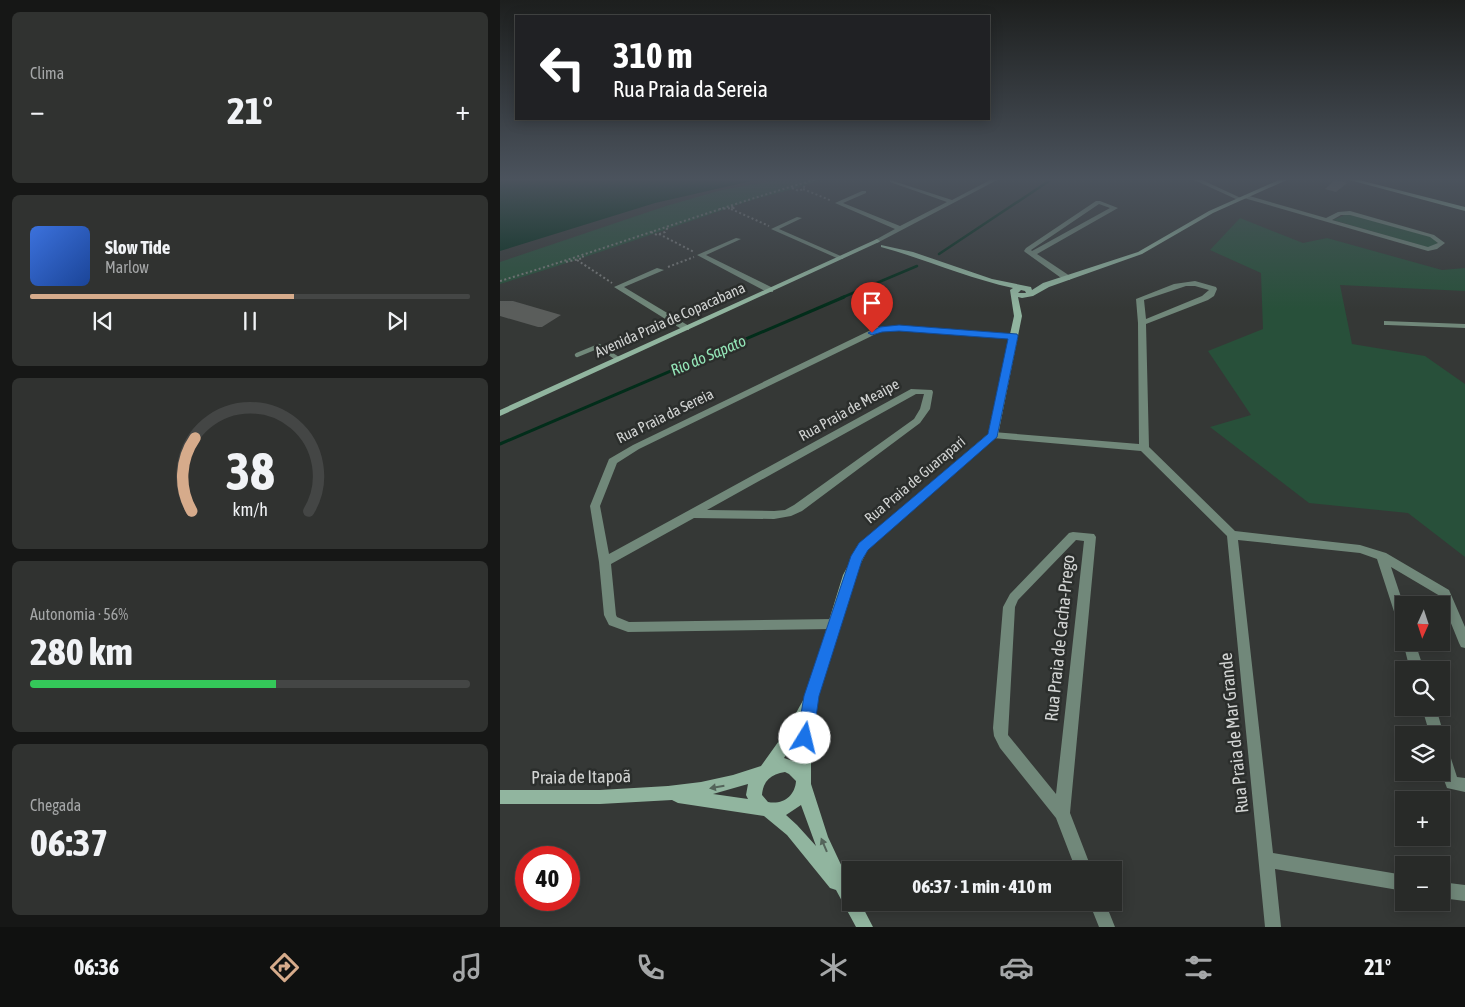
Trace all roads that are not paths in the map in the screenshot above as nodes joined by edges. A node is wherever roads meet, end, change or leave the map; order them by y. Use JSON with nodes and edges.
{"nodes":[{"id":1,"x":789,"y":222,"type":"edge"},
{"id":2,"x":884,"y":222,"type":"edge"},
{"id":3,"x":913,"y":222,"type":"edge"},
{"id":4,"x":1068,"y":222,"type":"edge"},
{"id":5,"x":1089,"y":222,"type":"edge"},
{"id":6,"x":1193,"y":222,"type":"edge"},
{"id":7,"x":1335,"y":222,"type":"edge"},
{"id":8,"x":1383,"y":222,"type":"edge"},
{"id":9,"x":900,"y":229,"type":"junction"},
{"id":10,"x":738,"y":239,"type":"dead end"},
{"id":11,"x":890,"y":242,"type":"junction"},
{"id":12,"x":880,"y":244,"type":"junction"},
{"id":13,"x":910,"y":253,"type":"junction"},
{"id":14,"x":1032,"y":254,"type":"junction"},
{"id":15,"x":841,"y":258,"type":"junction"},
{"id":16,"x":660,"y":270,"type":"road end"},
{"id":17,"x":1067,"y":278,"type":"junction"},
{"id":18,"x":1046,"y":285,"type":"junction"},
{"id":19,"x":770,"y":290,"type":"junction"},
{"id":20,"x":1017,"y":291,"type":"junction"},
{"id":21,"x":1030,"y":294,"type":"junction"},
{"id":22,"x":1018,"y":316,"type":"junction"},
{"id":23,"x":1387,"y":323,"type":"dead end"},
{"id":24,"x":1142,"y":324,"type":"junction"},
{"id":25,"x":1465,"y":326,"type":"edge"},
{"id":26,"x":686,"y":328,"type":"junction"},
{"id":27,"x":1013,"y":336,"type":"junction"},
{"id":28,"x":577,"y":355,"type":"dead end"},
{"id":29,"x":618,"y":359,"type":"junction"},
{"id":30,"x":500,"y":412,"type":"edge"},
{"id":31,"x":993,"y":435,"type":"junction"},
{"id":32,"x":1144,"y":448,"type":"junction"},
{"id":33,"x":692,"y":514,"type":"junction"},
{"id":34,"x":1232,"y":535,"type":"junction"},
{"id":35,"x":1382,"y":556,"type":"junction"},
{"id":36,"x":605,"y":562,"type":"junction"},
{"id":37,"x":1395,"y":597,"type":"edge"},
{"id":38,"x":834,"y":624,"type":"junction"},
{"id":39,"x":1465,"y":643,"type":"edge"},
{"id":40,"x":812,"y":696,"type":"junction"},
{"id":41,"x":765,"y":772,"type":"junction"},
{"id":42,"x":1450,"y":777,"type":"edge"},
{"id":43,"x":802,"y":780,"type":"junction"},
{"id":44,"x":1465,"y":785,"type":"edge"},
{"id":45,"x":662,"y":794,"type":"junction"},
{"id":46,"x":500,"y":797,"type":"edge"},
{"id":47,"x":767,"y":810,"type":"junction"},
{"id":48,"x":1062,"y":813,"type":"junction"},
{"id":49,"x":1267,"y":860,"type":"junction"},
{"id":50,"x":1081,"y":861,"type":"edge"},
{"id":51,"x":1395,"y":881,"type":"edge"},
{"id":52,"x":842,"y":888,"type":"edge"},
{"id":53,"x":842,"y":889,"type":"edge"},
{"id":54,"x":1450,"y":892,"type":"edge"},
{"id":55,"x":1465,"y":894,"type":"edge"},
{"id":56,"x":855,"y":911,"type":"edge"},
{"id":57,"x":1101,"y":911,"type":"edge"},
{"id":58,"x":865,"y":927,"type":"edge"},
{"id":59,"x":1107,"y":927,"type":"edge"},
{"id":60,"x":1273,"y":927,"type":"edge"}],
"edges":[{"from":1,"to":15,"type":"street"},
{"from":2,"to":9,"type":"street"},
{"from":3,"to":9,"type":"street","name":"Avenida Praia de Copacabana"},
{"from":4,"to":14,"type":"street"},
{"from":5,"to":14,"type":"street"},
{"from":6,"to":17,"type":"street"},
{"from":7,"to":8,"type":"street"},
{"from":9,"to":11,"type":"street","name":"Avenida Praia de Copacabana"},
{"from":9,"to":12,"type":"street","name":"Avenida Praia de Copacabana"},
{"from":10,"to":19,"type":"street"},
{"from":11,"to":12,"type":"street"},
{"from":11,"to":13,"type":"street"},
{"from":12,"to":13,"type":"street"},
{"from":12,"to":15,"type":"street","name":"Avenida Praia de Copacabana"},
{"from":13,"to":20,"type":"street"},
{"from":14,"to":17,"type":"street"},
{"from":15,"to":19,"type":"street","name":"Avenida Praia de Copacabana"},
{"from":16,"to":26,"type":"street"},
{"from":17,"to":18,"type":"street"},
{"from":18,"to":20,"type":"street"},
{"from":18,"to":21,"type":"street"},
{"from":19,"to":26,"type":"street","name":"Avenida Praia de Copacabana"},
{"from":20,"to":21,"type":"street"},
{"from":20,"to":22,"type":"street"},
{"from":21,"to":22,"type":"street"},
{"from":22,"to":27,"type":"street"},
{"from":23,"to":25,"type":"street"},
{"from":24,"to":24,"type":"street"},
{"from":24,"to":32,"type":"street"},
{"from":26,"to":29,"type":"street","name":"Avenida Praia de Copacabana"},
{"from":27,"to":31,"type":"street"},
{"from":27,"to":36,"type":"street","name":"Rua Praia da Sereia"},
{"from":28,"to":29,"type":"lane"},
{"from":29,"to":30,"type":"street","name":"Avenida Praia de Copacabana"},
{"from":31,"to":32,"type":"street"},
{"from":31,"to":38,"type":"street","name":"Rua Praia de Guarapari"},
{"from":32,"to":34,"type":"street"},
{"from":33,"to":33,"type":"street","name":"Rua Praia de Meaipe"},
{"from":33,"to":36,"type":"street","name":"Rua Praia de Meaipe"},
{"from":34,"to":35,"type":"street"},
{"from":34,"to":49,"type":"street","name":"Rua Praia de Mar Grande"},
{"from":35,"to":37,"type":"street"},
{"from":35,"to":39,"type":"street"},
{"from":36,"to":38,"type":"street","name":"Rua Praia da Sereia"},
{"from":38,"to":40,"type":"street","name":"Rua Praia de Guarapari"},
{"from":40,"to":41,"type":"street","name":"Rua Praia de Guarapari"},
{"from":40,"to":43,"type":"street","name":"Rua Praia de Guarapari"},
{"from":41,"to":43,"type":"street"},
{"from":41,"to":45,"type":"street","name":"Praia de Itapoã","one_way":true},
{"from":41,"to":47,"type":"street"},
{"from":42,"to":44,"type":"street"},
{"from":43,"to":47,"type":"street"},
{"from":52,"to":43,"type":"street","one_way":true},
{"from":45,"to":46,"type":"street","name":"Praia de Itapoã"},
{"from":45,"to":47,"type":"street","name":"Praia de Itapoã"},
{"from":47,"to":53,"type":"street"},
{"from":48,"to":48,"type":"street","name":"Rua Praia de Cacha-Prego"},
{"from":48,"to":50,"type":"street","name":"Rua Praia de Cacha-Prego"},
{"from":49,"to":51,"type":"street"},
{"from":49,"to":60,"type":"street","name":"Rua Praia de Mar Grande"},
{"from":54,"to":55,"type":"street"},
{"from":56,"to":58,"type":"street"},
{"from":57,"to":59,"type":"street"}]}
